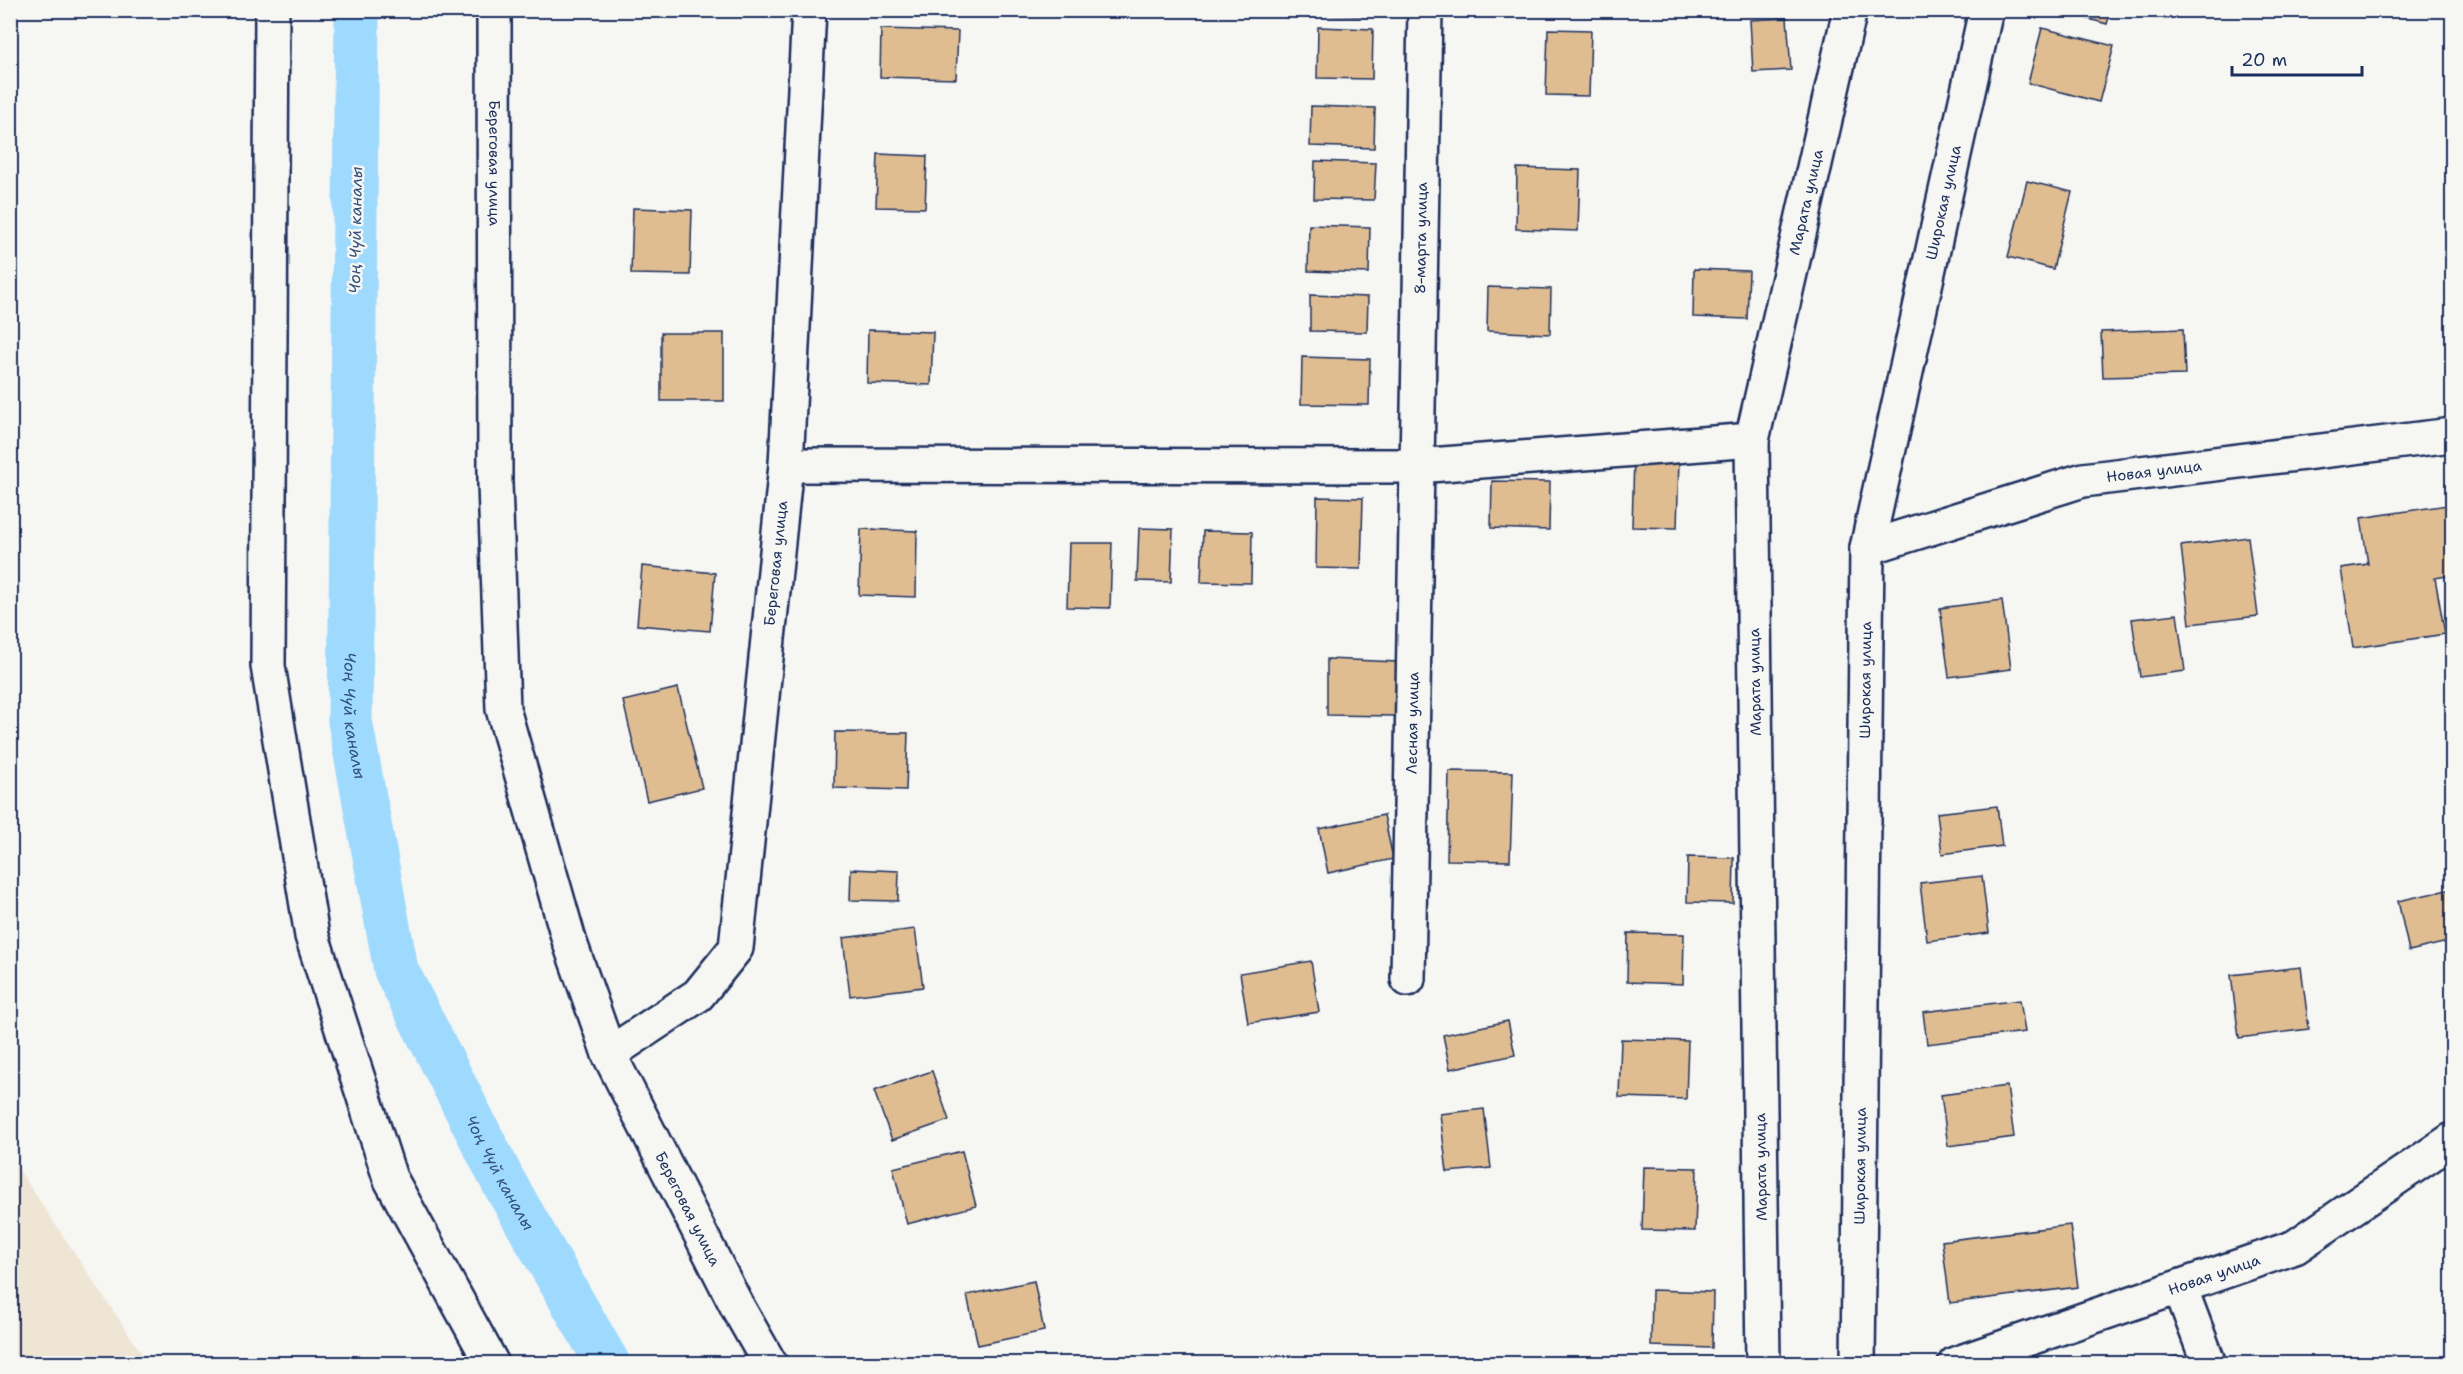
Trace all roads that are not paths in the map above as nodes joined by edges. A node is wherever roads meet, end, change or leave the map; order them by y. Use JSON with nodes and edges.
{"nodes":[{"id":1,"x":272,"y":10,"type":"edge"},
{"id":2,"x":494,"y":10,"type":"edge"},
{"id":3,"x":808,"y":10,"type":"edge"},
{"id":4,"x":1425,"y":10,"type":"edge"},
{"id":5,"x":1850,"y":10,"type":"edge"},
{"id":6,"x":1986,"y":10,"type":"edge"},
{"id":7,"x":2452,"y":435,"type":"edge"},
{"id":8,"x":1752,"y":440,"type":"junction"},
{"id":9,"x":786,"y":465,"type":"junction"},
{"id":10,"x":1417,"y":466,"type":"junction"},
{"id":11,"x":1867,"y":548,"type":"junction"},
{"id":12,"x":1408,"y":979,"type":"dead end"},
{"id":13,"x":609,"y":1054,"type":"junction"},
{"id":14,"x":2452,"y":1140,"type":"edge"},
{"id":15,"x":2180,"y":1287,"type":"junction"},
{"id":16,"x":492,"y":1364,"type":"edge"},
{"id":17,"x":770,"y":1364,"type":"edge"},
{"id":18,"x":1763,"y":1364,"type":"edge"},
{"id":19,"x":1858,"y":1364,"type":"edge"},
{"id":20,"x":1955,"y":1364,"type":"edge"},
{"id":21,"x":2209,"y":1364,"type":"edge"}],
"edges":[{"from":1,"to":16,"type":"street"},
{"from":2,"to":13,"type":"street","name":"Береговая улица"},
{"from":3,"to":9,"type":"street","name":"Береговая улица"},
{"from":4,"to":10,"type":"street","name":"8-марта улица"},
{"from":5,"to":8,"type":"street","name":"Марата улица"},
{"from":6,"to":11,"type":"street","name":"Широкая улица"},
{"from":7,"to":11,"type":"street","name":"Новая улица"},
{"from":8,"to":10,"type":"street"},
{"from":8,"to":18,"type":"street","name":"Марата улица"},
{"from":9,"to":10,"type":"street"},
{"from":9,"to":13,"type":"street","name":"Береговая улица"},
{"from":10,"to":12,"type":"street","name":"Лесная улица"},
{"from":11,"to":19,"type":"street","name":"Широкая улица"},
{"from":13,"to":17,"type":"street","name":"Береговая улица"},
{"from":14,"to":15,"type":"street","name":"Новая улица"},
{"from":15,"to":20,"type":"street","name":"Новая улица"},
{"from":15,"to":21,"type":"street"}]}
